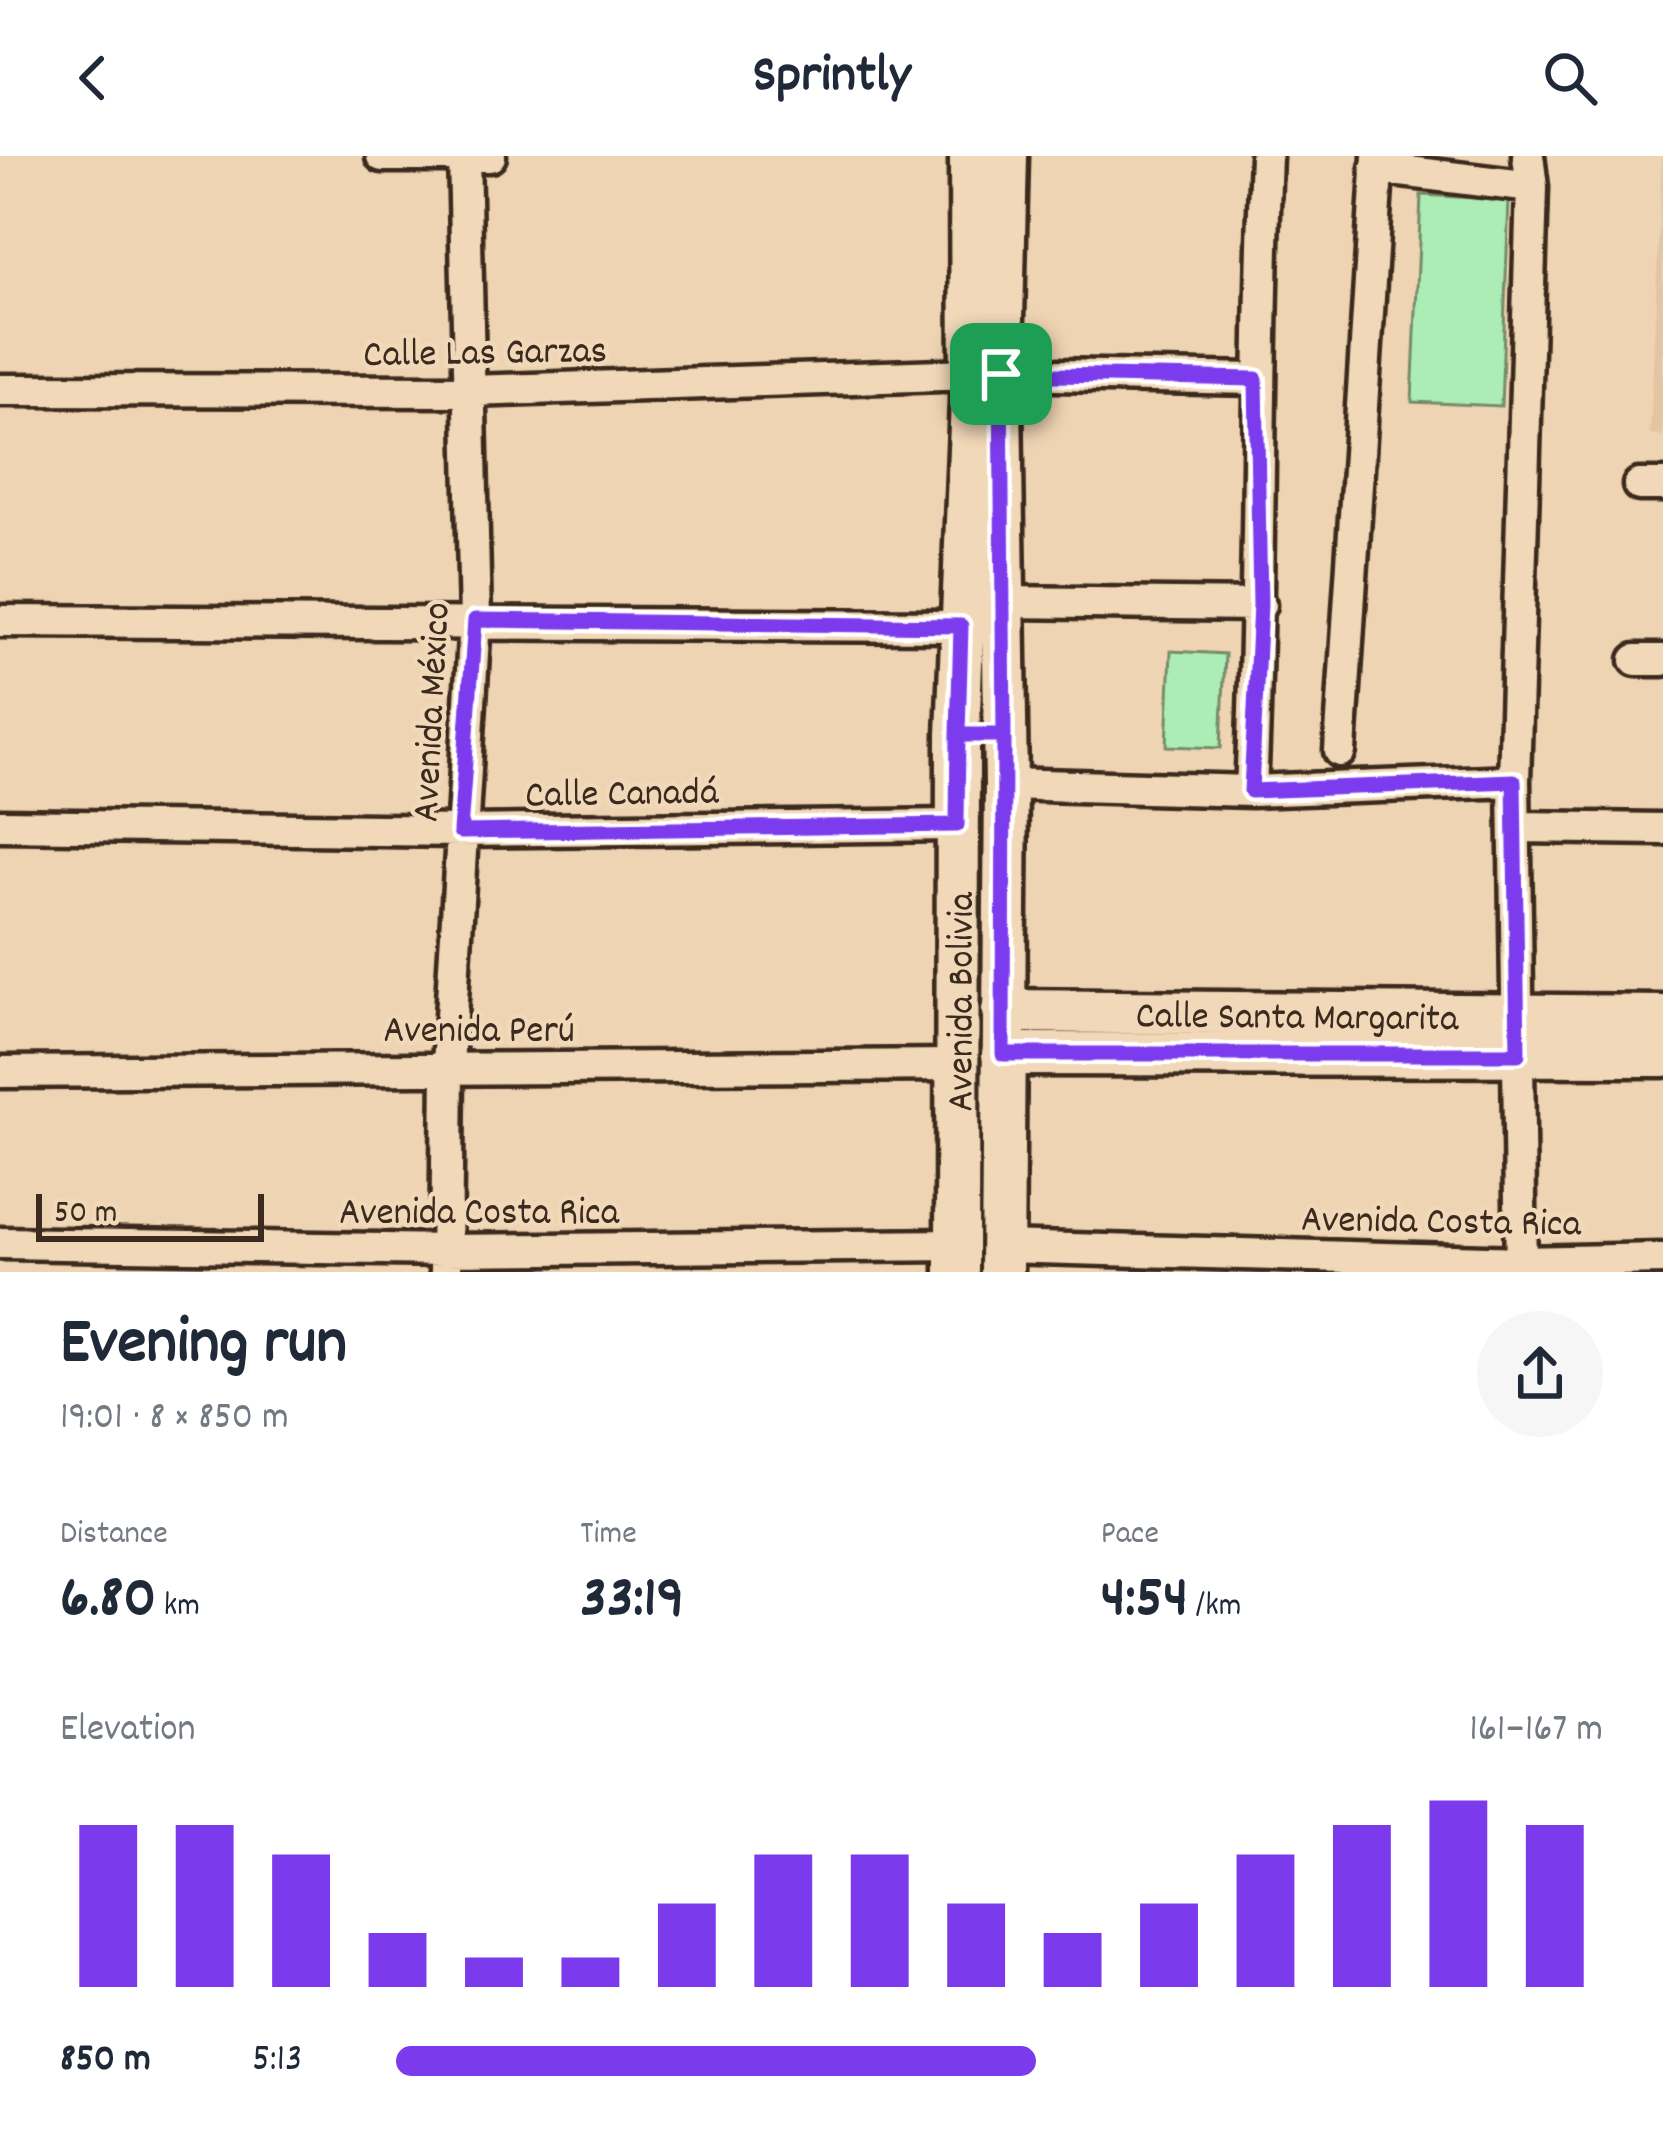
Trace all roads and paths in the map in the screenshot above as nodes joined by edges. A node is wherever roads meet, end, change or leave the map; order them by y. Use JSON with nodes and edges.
{"nodes":[{"id":1,"x":382,"y":156,"type":"edge"},
{"id":2,"x":464,"y":156,"type":"edge"},
{"id":3,"x":490,"y":156,"type":"edge"},
{"id":4,"x":971,"y":156,"type":"edge"},
{"id":5,"x":1006,"y":156,"type":"edge"},
{"id":6,"x":1266,"y":156,"type":"edge"},
{"id":7,"x":1377,"y":162,"type":"edge"},
{"id":8,"x":1530,"y":171,"type":"edge"},
{"id":9,"x":987,"y":374,"type":"junction"},
{"id":10,"x":1256,"y":379,"type":"junction"},
{"id":11,"x":0,"y":390,"type":"edge"},
{"id":12,"x":470,"y":391,"type":"junction"},
{"id":13,"x":1001,"y":602,"type":"junction"},
{"id":14,"x":1260,"y":605,"type":"junction"},
{"id":15,"x":475,"y":620,"type":"junction"},
{"id":16,"x":0,"y":621,"type":"edge"},
{"id":17,"x":961,"y":626,"type":"junction"},
{"id":18,"x":958,"y":735,"type":"junction"},
{"id":19,"x":1004,"y":735,"type":"junction"},
{"id":20,"x":1340,"y":751,"type":"dead end"},
{"id":21,"x":1514,"y":781,"type":"junction"},
{"id":22,"x":1006,"y":784,"type":"junction"},
{"id":23,"x":1251,"y":791,"type":"junction"},
{"id":24,"x":0,"y":825,"type":"edge"},
{"id":25,"x":957,"y":825,"type":"junction"},
{"id":26,"x":1519,"y":827,"type":"junction"},
{"id":27,"x":1663,"y":829,"type":"edge"},
{"id":28,"x":460,"y":832,"type":"junction"},
{"id":29,"x":1004,"y":1011,"type":"junction"},
{"id":30,"x":1663,"y":1017,"type":"edge"},
{"id":31,"x":1518,"y":1036,"type":"junction"},
{"id":32,"x":1003,"y":1054,"type":"junction"},
{"id":33,"x":1663,"y":1055,"type":"edge"},
{"id":34,"x":959,"y":1065,"type":"junction"},
{"id":35,"x":448,"y":1066,"type":"junction"},
{"id":36,"x":0,"y":1072,"type":"edge"},
{"id":37,"x":0,"y":1243,"type":"edge"},
{"id":38,"x":957,"y":1258,"type":"edge"},
{"id":39,"x":1663,"y":1258,"type":"edge"},
{"id":40,"x":1002,"y":1259,"type":"edge"},
{"id":41,"x":446,"y":1261,"type":"edge"},
{"id":42,"x":1521,"y":1267,"type":"edge"}],
"edges":[{"from":1,"to":2,"type":"street"},
{"from":2,"to":3,"type":"street"},
{"from":2,"to":12,"type":"street","name":"Avenida México"},
{"from":4,"to":9,"type":"main road","name":"Avenida Bolivia"},
{"from":5,"to":9,"type":"main road","name":"Avenida Bolivia"},
{"from":6,"to":10,"type":"street"},
{"from":7,"to":8,"type":"street"},
{"from":7,"to":20,"type":"street"},
{"from":8,"to":21,"type":"street"},
{"from":9,"to":10,"type":"street","name":"Calle Las Garzas"},
{"from":9,"to":12,"type":"street","name":"Calle Las Garzas"},
{"from":9,"to":13,"type":"main road","name":"Avenida Bolivia"},
{"from":9,"to":17,"type":"main road","name":"Avenida Bolivia"},
{"from":10,"to":14,"type":"street"},
{"from":11,"to":12,"type":"street","name":"Calle Las Garzas"},
{"from":12,"to":15,"type":"street","name":"Avenida México"},
{"from":13,"to":14,"type":"street"},
{"from":13,"to":19,"type":"main road","name":"Avenida Bolivia"},
{"from":14,"to":23,"type":"street"},
{"from":15,"to":16,"type":"street"},
{"from":15,"to":17,"type":"street"},
{"from":15,"to":28,"type":"street","name":"Avenida México"},
{"from":17,"to":18,"type":"main road","name":"Avenida Bolivia"},
{"from":18,"to":19,"type":"main road"},
{"from":18,"to":25,"type":"main road","name":"Avenida Bolivia"},
{"from":19,"to":22,"type":"main road","name":"Avenida Bolivia"},
{"from":21,"to":23,"type":"street"},
{"from":21,"to":26,"type":"street"},
{"from":22,"to":23,"type":"street"},
{"from":22,"to":29,"type":"main road","name":"Avenida Bolivia"},
{"from":24,"to":28,"type":"street","name":"Calle Canadá"},
{"from":25,"to":28,"type":"street","name":"Calle Canadá"},
{"from":25,"to":34,"type":"main road","name":"Avenida Bolivia"},
{"from":26,"to":27,"type":"street"},
{"from":26,"to":31,"type":"street"},
{"from":28,"to":35,"type":"street","name":"Avenida México"},
{"from":29,"to":31,"type":"main road","name":"Calle Santa Margarita"},
{"from":29,"to":32,"type":"main road","name":"Avenida Bolivia"},
{"from":30,"to":31,"type":"main road","name":"Calle Santa Margarita"},
{"from":31,"to":32,"type":"main road","name":"Calle Santa Margarita"},
{"from":31,"to":33,"type":"main road","name":"Calle Santa Margarita"},
{"from":31,"to":42,"type":"street"},
{"from":32,"to":40,"type":"main road","name":"Avenida Bolivia"},
{"from":34,"to":35,"type":"street","name":"Avenida Perú"},
{"from":34,"to":38,"type":"main road","name":"Avenida Bolivia"},
{"from":35,"to":36,"type":"street","name":"Avenida Perú"},
{"from":35,"to":41,"type":"street","name":"Avenida México"},
{"from":37,"to":41,"type":"street","name":"Avenida Costa Rica"},
{"from":38,"to":41,"type":"street","name":"Avenida Costa Rica"},
{"from":39,"to":42,"type":"street","name":"Avenida Costa Rica"},
{"from":40,"to":42,"type":"street","name":"Avenida Costa Rica"}]}
